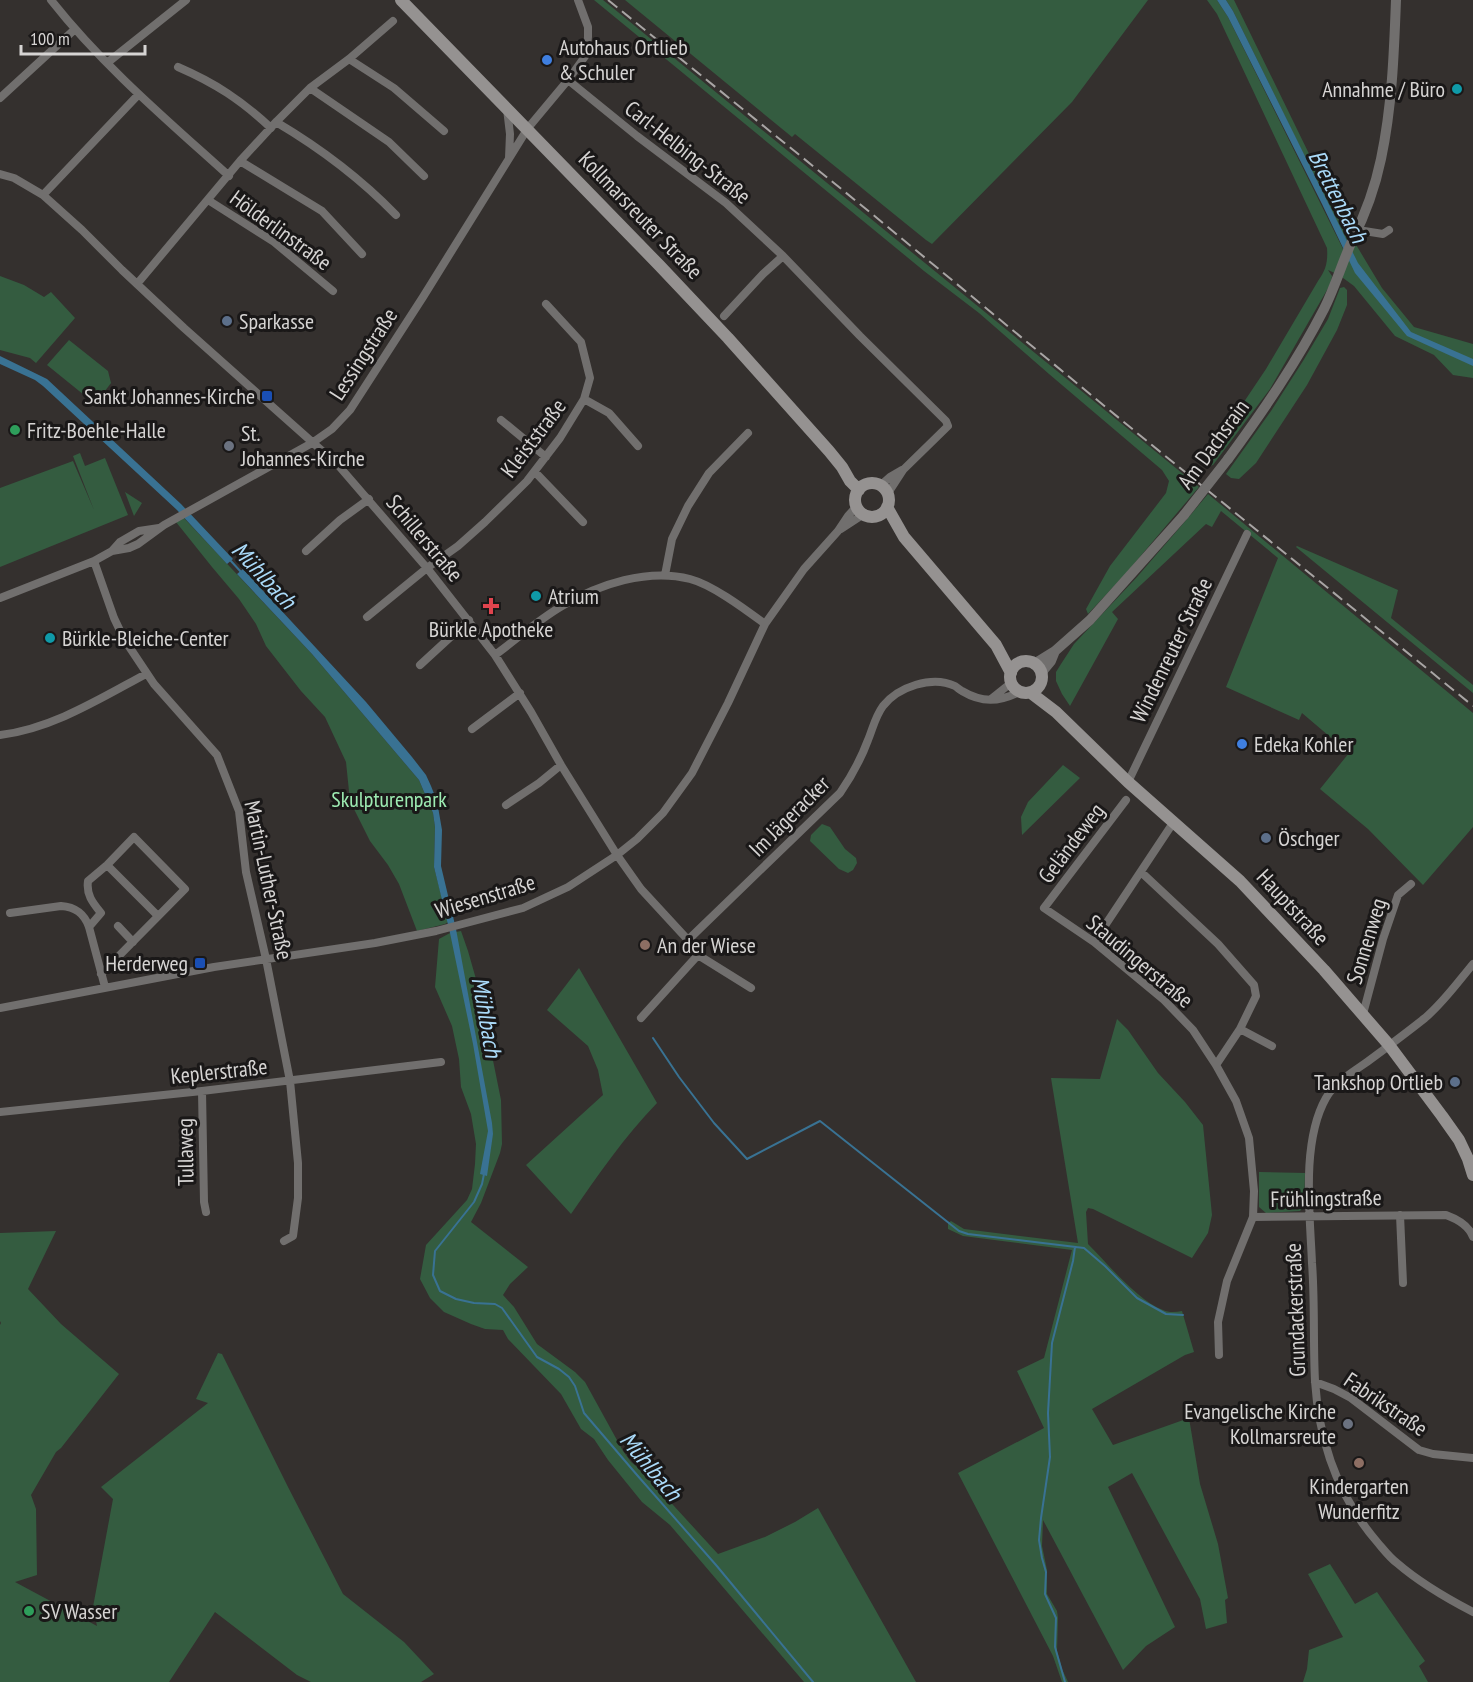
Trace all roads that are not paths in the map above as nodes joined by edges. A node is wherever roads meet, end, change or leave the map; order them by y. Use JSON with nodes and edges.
{"nodes":[{"id":1,"x":51,"y":0,"type":"edge"},
{"id":2,"x":186,"y":0,"type":"edge"},
{"id":3,"x":401,"y":0,"type":"edge"},
{"id":4,"x":578,"y":0,"type":"edge"},
{"id":5,"x":1396,"y":0,"type":"edge"},
{"id":6,"x":393,"y":21,"type":"dead end"},
{"id":7,"x":74,"y":30,"type":"junction"},
{"id":8,"x":349,"y":59,"type":"junction"},
{"id":9,"x":107,"y":63,"type":"junction"},
{"id":10,"x":178,"y":67,"type":"dead end"},
{"id":11,"x":568,"y":80,"type":"junction"},
{"id":12,"x":310,"y":88,"type":"junction"},
{"id":13,"x":138,"y":95,"type":"junction"},
{"id":14,"x":0,"y":98,"type":"edge"},
{"id":15,"x":507,"y":109,"type":"junction"},
{"id":16,"x":273,"y":125,"type":"junction"},
{"id":17,"x":528,"y":128,"type":"junction"},
{"id":18,"x":444,"y":131,"type":"dead end"},
{"id":19,"x":509,"y":158,"type":"junction"},
{"id":20,"x":240,"y":161,"type":"junction"},
{"id":21,"x":0,"y":174,"type":"edge"},
{"id":22,"x":229,"y":176,"type":"junction"},
{"id":23,"x":424,"y":176,"type":"dead end"},
{"id":24,"x":43,"y":195,"type":"junction"},
{"id":25,"x":208,"y":200,"type":"junction"},
{"id":26,"x":396,"y":215,"type":"dead end"},
{"id":27,"x":1358,"y":230,"type":"junction"},
{"id":28,"x":1389,"y":230,"type":"dead end"},
{"id":29,"x":362,"y":254,"type":"dead end"},
{"id":30,"x":783,"y":256,"type":"junction"},
{"id":31,"x":137,"y":284,"type":"junction"},
{"id":32,"x":333,"y":291,"type":"dead end"},
{"id":33,"x":546,"y":304,"type":"dead end"},
{"id":34,"x":724,"y":316,"type":"dead end"},
{"id":35,"x":584,"y":399,"type":"junction"},
{"id":36,"x":501,"y":420,"type":"dead end"},
{"id":37,"x":748,"y":433,"type":"dead end"},
{"id":38,"x":312,"y":443,"type":"junction"},
{"id":39,"x":638,"y":446,"type":"dead end"},
{"id":40,"x":546,"y":457,"type":"junction"},
{"id":41,"x":535,"y":472,"type":"junction"},
{"id":42,"x":862,"y":487,"type":"junction"},
{"id":43,"x":884,"y":489,"type":"junction"},
{"id":44,"x":369,"y":499,"type":"junction"},
{"id":45,"x":861,"y":510,"type":"junction"},
{"id":46,"x":884,"y":511,"type":"junction"},
{"id":47,"x":583,"y":522,"type":"dead end"},
{"id":48,"x":1247,"y":534,"type":"dead end"},
{"id":49,"x":306,"y":551,"type":"dead end"},
{"id":50,"x":94,"y":561,"type":"junction"},
{"id":51,"x":427,"y":568,"type":"junction"},
{"id":52,"x":665,"y":575,"type":"junction"},
{"id":53,"x":0,"y":598,"type":"edge"},
{"id":54,"x":367,"y":617,"type":"dead end"},
{"id":55,"x":469,"y":620,"type":"junction"},
{"id":56,"x":765,"y":624,"type":"junction"},
{"id":57,"x":996,"y":645,"type":"junction"},
{"id":58,"x":495,"y":655,"type":"junction"},
{"id":59,"x":420,"y":665,"type":"dead end"},
{"id":60,"x":146,"y":674,"type":"junction"},
{"id":61,"x":1027,"y":680,"type":"junction"},
{"id":62,"x":520,"y":693,"type":"junction"},
{"id":63,"x":472,"y":729,"type":"dead end"},
{"id":64,"x":0,"y":735,"type":"edge"},
{"id":65,"x":561,"y":765,"type":"junction"},
{"id":66,"x":1128,"y":782,"type":"junction"},
{"id":67,"x":1126,"y":800,"type":"dead end"},
{"id":68,"x":506,"y":805,"type":"dead end"},
{"id":69,"x":1173,"y":823,"type":"junction"},
{"id":70,"x":617,"y":855,"type":"junction"},
{"id":71,"x":107,"y":865,"type":"junction"},
{"id":72,"x":1141,"y":872,"type":"junction"},
{"id":73,"x":1411,"y":884,"type":"dead end"},
{"id":74,"x":1044,"y":908,"type":"joint"},
{"id":75,"x":10,"y":913,"type":"dead end"},
{"id":76,"x":158,"y":916,"type":"junction"},
{"id":77,"x":118,"y":926,"type":"dead end"},
{"id":78,"x":89,"y":927,"type":"junction"},
{"id":79,"x":687,"y":940,"type":"junction"},
{"id":80,"x":133,"y":942,"type":"junction"},
{"id":81,"x":1094,"y":942,"type":"junction"},
{"id":82,"x":698,"y":956,"type":"junction"},
{"id":83,"x":266,"y":959,"type":"junction"},
{"id":84,"x":1473,"y":964,"type":"edge"},
{"id":85,"x":101,"y":974,"type":"junction"},
{"id":86,"x":105,"y":987,"type":"junction"},
{"id":87,"x":751,"y":988,"type":"dead end"},
{"id":88,"x":0,"y":1008,"type":"edge"},
{"id":89,"x":1363,"y":1014,"type":"junction"},
{"id":90,"x":641,"y":1018,"type":"dead end"},
{"id":91,"x":1240,"y":1029,"type":"junction"},
{"id":92,"x":1272,"y":1046,"type":"dead end"},
{"id":93,"x":1389,"y":1046,"type":"junction"},
{"id":94,"x":441,"y":1062,"type":"dead end"},
{"id":95,"x":1216,"y":1065,"type":"junction"},
{"id":96,"x":290,"y":1081,"type":"junction"},
{"id":97,"x":202,"y":1091,"type":"junction"},
{"id":98,"x":0,"y":1112,"type":"edge"},
{"id":99,"x":1470,"y":1156,"type":"edge"},
{"id":100,"x":1473,"y":1175,"type":"edge"},
{"id":101,"x":206,"y":1212,"type":"dead end"},
{"id":102,"x":1400,"y":1215,"type":"junction"},
{"id":103,"x":1310,"y":1216,"type":"junction"},
{"id":104,"x":1253,"y":1217,"type":"junction"},
{"id":105,"x":1472,"y":1233,"type":"edge"},
{"id":106,"x":284,"y":1241,"type":"dead end"},
{"id":107,"x":1403,"y":1283,"type":"dead end"},
{"id":108,"x":1219,"y":1355,"type":"dead end"},
{"id":109,"x":1315,"y":1382,"type":"junction"},
{"id":110,"x":1473,"y":1458,"type":"edge"},
{"id":111,"x":1473,"y":1612,"type":"edge"}],
"edges":[{"from":1,"to":7,"type":"street"},
{"from":2,"to":9,"type":"street"},
{"from":3,"to":15,"type":"main road","name":"Kollmarsreuter Straße"},
{"from":4,"to":11,"type":"street"},
{"from":5,"to":27,"type":"street","name":"Am Dachsrain"},
{"from":6,"to":8,"type":"street","name":"Hölderlinstraße"},
{"from":7,"to":9,"type":"street"},
{"from":7,"to":14,"type":"street"},
{"from":8,"to":12,"type":"street","name":"Hölderlinstraße"},
{"from":8,"to":18,"type":"street"},
{"from":9,"to":13,"type":"street"},
{"from":10,"to":16,"type":"street"},
{"from":11,"to":17,"type":"street"},
{"from":11,"to":30,"type":"street","name":"Carl-Helbing-Straße"},
{"from":12,"to":16,"type":"street","name":"Hölderlinstraße"},
{"from":12,"to":23,"type":"street"},
{"from":13,"to":22,"type":"street"},
{"from":13,"to":24,"type":"street"},
{"from":15,"to":17,"type":"main road","name":"Kollmarsreuter Straße"},
{"from":15,"to":19,"type":"street"},
{"from":16,"to":20,"type":"street","name":"Hölderlinstraße"},
{"from":16,"to":26,"type":"street"},
{"from":17,"to":19,"type":"street","name":"Lessingstraße"},
{"from":17,"to":42,"type":"main road","name":"Kollmarsreuter Straße"},
{"from":19,"to":38,"type":"street","name":"Lessingstraße"},
{"from":20,"to":22,"type":"street","name":"Hölderlinstraße"},
{"from":20,"to":29,"type":"street","name":"Hölderlinstraße"},
{"from":21,"to":24,"type":"street","name":"Schillerstraße"},
{"from":22,"to":25,"type":"street","name":"Hölderlinstraße"},
{"from":24,"to":31,"type":"street","name":"Schillerstraße"},
{"from":25,"to":31,"type":"street","name":"Hölderlinstraße"},
{"from":25,"to":32,"type":"street","name":"Hölderlinstraße"},
{"from":27,"to":28,"type":"street"},
{"from":27,"to":61,"type":"street","name":"Am Dachsrain","bridge":true},
{"from":30,"to":34,"type":"street"},
{"from":30,"to":43,"type":"street","name":"Carl-Helbing-Straße"},
{"from":31,"to":38,"type":"street","name":"Schillerstraße"},
{"from":33,"to":35,"type":"street","name":"Kleiststraße"},
{"from":35,"to":39,"type":"street"},
{"from":35,"to":40,"type":"street","name":"Kleiststraße"},
{"from":36,"to":40,"type":"street"},
{"from":37,"to":52,"type":"street"},
{"from":38,"to":44,"type":"street","name":"Schillerstraße"},
{"from":38,"to":50,"type":"street","name":"Lessingstraße"},
{"from":40,"to":41,"type":"street","name":"Kleiststraße"},
{"from":41,"to":47,"type":"street"},
{"from":41,"to":51,"type":"street","name":"Kleiststraße"},
{"from":42,"to":43,"type":"main road"},
{"from":42,"to":45,"type":"main road"},
{"from":43,"to":46,"type":"main road"},
{"from":44,"to":49,"type":"street"},
{"from":44,"to":51,"type":"street","name":"Schillerstraße"},
{"from":45,"to":46,"type":"main road"},
{"from":45,"to":56,"type":"street","name":"Wiesenstraße"},
{"from":46,"to":57,"type":"main road"},
{"from":48,"to":66,"type":"street","name":"Windenreuter Straße"},
{"from":50,"to":53,"type":"street","name":"Lessingstraße"},
{"from":50,"to":60,"type":"street","name":"Martin-Luther-Straße"},
{"from":51,"to":54,"type":"street","name":"Kleiststraße"},
{"from":51,"to":55,"type":"street","name":"Schillerstraße"},
{"from":52,"to":56,"type":"street"},
{"from":52,"to":58,"type":"street"},
{"from":55,"to":58,"type":"street","name":"Schillerstraße"},
{"from":55,"to":59,"type":"street"},
{"from":56,"to":70,"type":"street","name":"Wiesenstraße"},
{"from":57,"to":61,"type":"main road"},
{"from":57,"to":61,"type":"main road"},
{"from":58,"to":62,"type":"street","name":"Schillerstraße"},
{"from":60,"to":64,"type":"street"},
{"from":60,"to":83,"type":"street","name":"Martin-Luther-Straße"},
{"from":61,"to":66,"type":"main road","name":"Hauptstraße"},
{"from":61,"to":79,"type":"street","name":"Im Jägeracker"},
{"from":62,"to":63,"type":"street"},
{"from":62,"to":65,"type":"street","name":"Schillerstraße"},
{"from":65,"to":68,"type":"street"},
{"from":65,"to":70,"type":"street","name":"Schillerstraße"},
{"from":66,"to":69,"type":"main road","name":"Hauptstraße"},
{"from":67,"to":74,"type":"street","name":"Geländeweg"},
{"from":69,"to":72,"type":"street"},
{"from":69,"to":89,"type":"main road","name":"Hauptstraße"},
{"from":70,"to":79,"type":"street","name":"Schillerstraße"},
{"from":70,"to":83,"type":"street","name":"Wiesenstraße"},
{"from":71,"to":76,"type":"street"},
{"from":71,"to":76,"type":"street"},
{"from":71,"to":78,"type":"street"},
{"from":72,"to":81,"type":"street"},
{"from":72,"to":91,"type":"street"},
{"from":73,"to":89,"type":"street","name":"Sonnenweg"},
{"from":74,"to":81,"type":"street","name":"Staudingerstraße"},
{"from":75,"to":78,"type":"street"},
{"from":76,"to":80,"type":"street"},
{"from":77,"to":80,"type":"street"},
{"from":78,"to":85,"type":"street"},
{"from":79,"to":82,"type":"street","name":"Schillerstraße"},
{"from":80,"to":85,"type":"street"},
{"from":81,"to":95,"type":"street","name":"Staudingerstraße"},
{"from":82,"to":87,"type":"street","name":"Schillerstraße"},
{"from":82,"to":90,"type":"street"},
{"from":83,"to":86,"type":"street","name":"Wiesenstraße"},
{"from":83,"to":96,"type":"street","name":"Martin-Luther-Straße"},
{"from":84,"to":93,"type":"street","name":"Grundackerstraße"},
{"from":85,"to":86,"type":"street"},
{"from":86,"to":88,"type":"street","name":"Wiesenstraße"},
{"from":89,"to":93,"type":"main road","name":"Hauptstraße"},
{"from":91,"to":92,"type":"street"},
{"from":91,"to":95,"type":"street"},
{"from":93,"to":99,"type":"main road","name":"Hauptstraße"},
{"from":93,"to":103,"type":"street","name":"Grundackerstraße"},
{"from":94,"to":96,"type":"street","name":"Keplerstraße"},
{"from":95,"to":104,"type":"street","name":"Staudingerstraße"},
{"from":96,"to":97,"type":"street","name":"Keplerstraße"},
{"from":96,"to":106,"type":"street","name":"Martin-Luther-Straße"},
{"from":97,"to":98,"type":"street","name":"Keplerstraße"},
{"from":97,"to":101,"type":"street","name":"Tullaweg"},
{"from":99,"to":100,"type":"main road","name":"Hauptstraße"},
{"from":102,"to":103,"type":"street","name":"Frühlingstraße"},
{"from":102,"to":105,"type":"street","name":"Frühlingstraße"},
{"from":102,"to":107,"type":"street","name":"Frühlingstraße"},
{"from":103,"to":104,"type":"street","name":"Frühlingstraße"},
{"from":103,"to":109,"type":"street","name":"Grundackerstraße"},
{"from":104,"to":108,"type":"street","name":"Staudingerstraße"},
{"from":109,"to":110,"type":"street","name":"Fabrikstraße"},
{"from":109,"to":111,"type":"street","name":"Grundackerstraße"}]}
